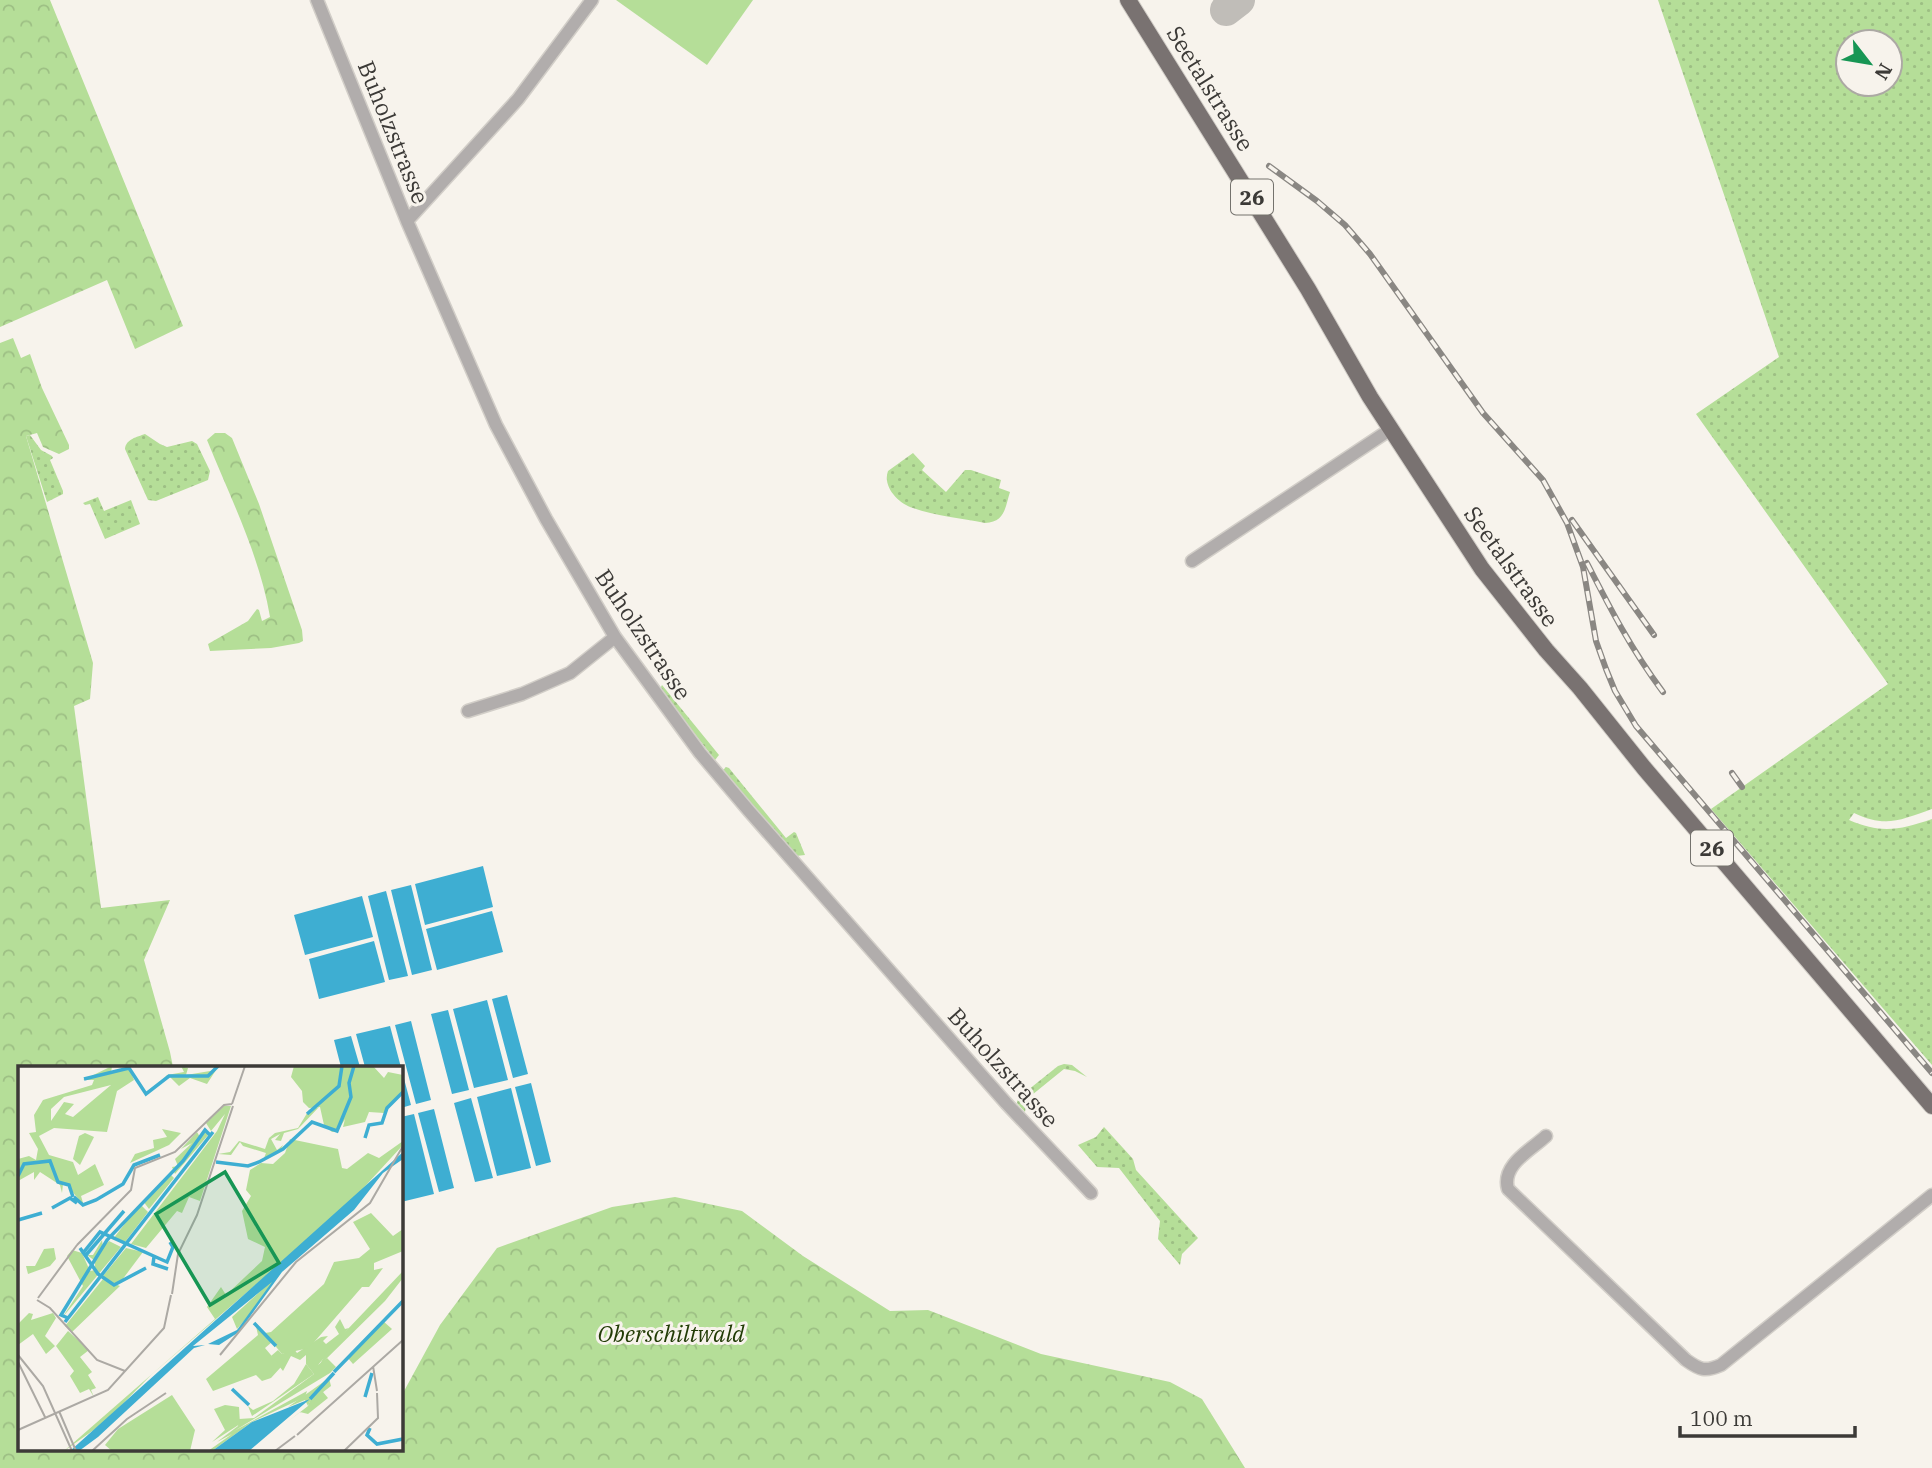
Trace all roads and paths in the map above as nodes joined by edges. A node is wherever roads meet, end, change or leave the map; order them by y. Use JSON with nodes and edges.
{"nodes":[{"id":1,"x":317,"y":0,"type":"edge"},
{"id":2,"x":592,"y":0,"type":"edge"},
{"id":3,"x":1128,"y":0,"type":"edge"},
{"id":4,"x":407,"y":221,"type":"junction"},
{"id":5,"x":1391,"y":429,"type":"junction"},
{"id":6,"x":1192,"y":561,"type":"dead end"},
{"id":7,"x":614,"y":637,"type":"junction"},
{"id":8,"x":468,"y":711,"type":"dead end"},
{"id":9,"x":1932,"y":1106,"type":"edge"},
{"id":10,"x":1546,"y":1136,"type":"dead end"},
{"id":11,"x":1091,"y":1193,"type":"dead end"},
{"id":12,"x":1932,"y":1195,"type":"edge"}],
"edges":[{"from":1,"to":4,"type":"street","name":"Buholzstrasse"},
{"from":2,"to":4,"type":"street"},
{"from":3,"to":5,"type":"main road","name":"Seetalstrasse","number":"26"},
{"from":4,"to":7,"type":"street","name":"Buholzstrasse"},
{"from":5,"to":6,"type":"street"},
{"from":5,"to":9,"type":"main road","name":"Seetalstrasse","number":"26"},
{"from":7,"to":8,"type":"street"},
{"from":7,"to":11,"type":"street","name":"Buholzstrasse"},
{"from":10,"to":12,"type":"street"}]}
